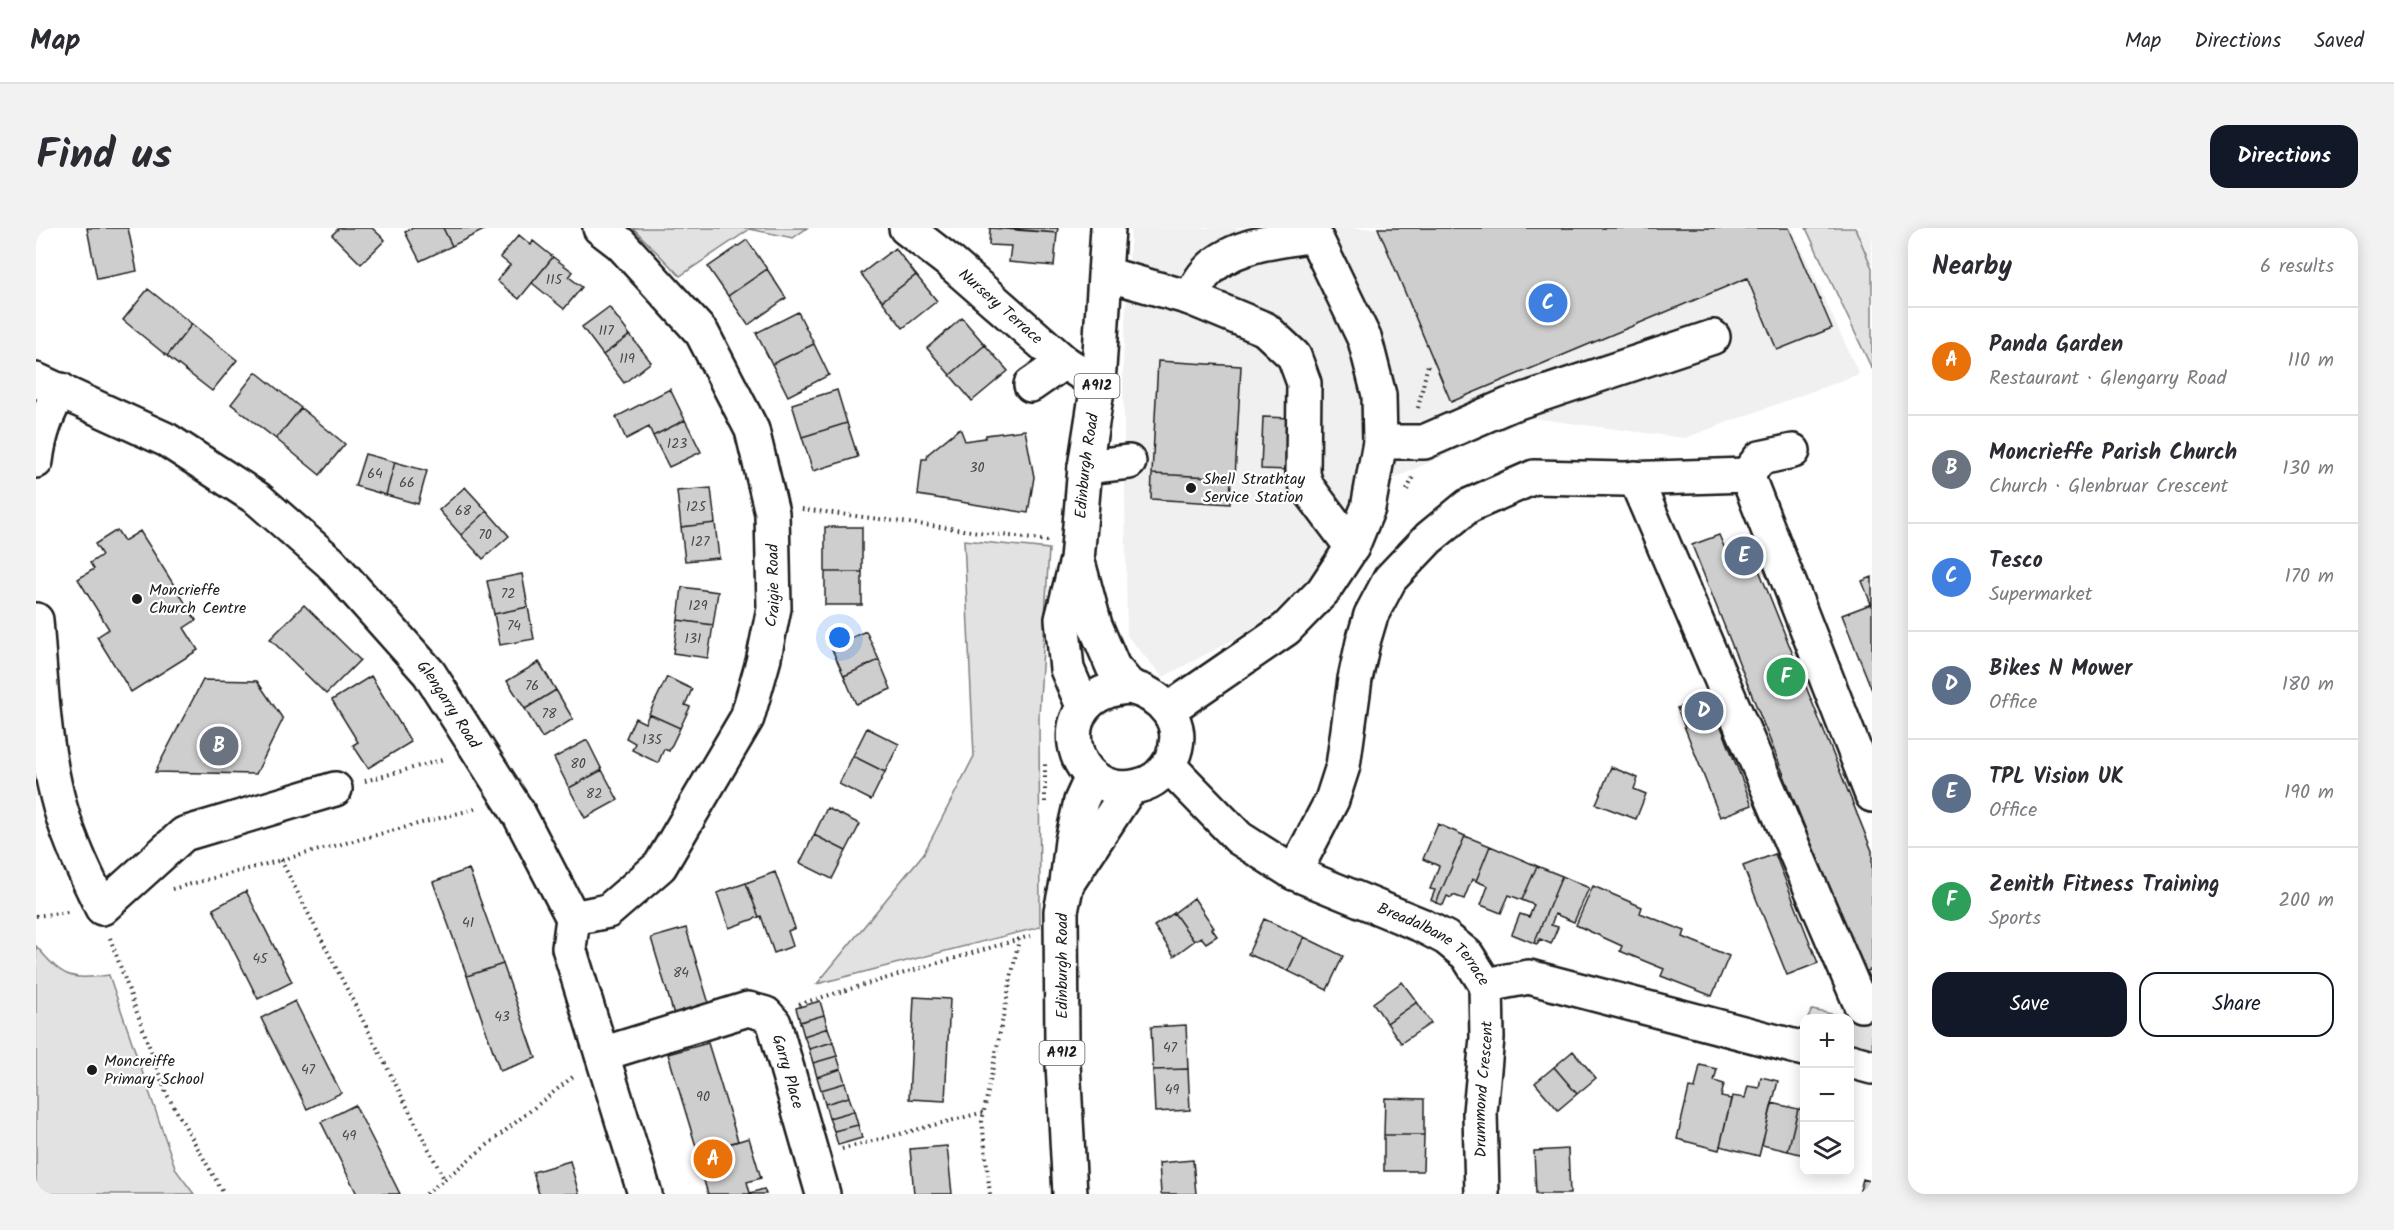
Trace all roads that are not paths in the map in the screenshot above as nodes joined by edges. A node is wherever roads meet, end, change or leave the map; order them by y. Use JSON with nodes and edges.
{"nodes":[{"id":1,"x":600,"y":228,"type":"edge"},
{"id":2,"x":906,"y":228,"type":"edge"},
{"id":3,"x":1108,"y":228,"type":"edge"},
{"id":4,"x":1312,"y":232,"type":"edge"},
{"id":5,"x":1106,"y":273,"type":"junction"},
{"id":6,"x":1190,"y":298,"type":"junction"},
{"id":7,"x":1713,"y":337,"type":"dead end"},
{"id":8,"x":1064,"y":362,"type":"junction"},
{"id":9,"x":1098,"y":384,"type":"junction"},
{"id":10,"x":48,"y":385,"type":"edge"},
{"id":11,"x":1031,"y":385,"type":"dead end"},
{"id":12,"x":1380,"y":442,"type":"junction"},
{"id":13,"x":1793,"y":451,"type":"dead end"},
{"id":14,"x":36,"y":461,"type":"edge"},
{"id":15,"x":1129,"y":462,"type":"dead end"},
{"id":16,"x":1085,"y":467,"type":"junction"},
{"id":17,"x":1747,"y":475,"type":"junction"},
{"id":18,"x":1635,"y":478,"type":"junction"},
{"id":19,"x":1352,"y":547,"type":"junction"},
{"id":20,"x":1078,"y":551,"type":"junction"},
{"id":21,"x":36,"y":620,"type":"edge"},
{"id":22,"x":1130,"y":687,"type":"junction"},
{"id":23,"x":1083,"y":706,"type":"junction"},
{"id":24,"x":1168,"y":710,"type":"junction"},
{"id":25,"x":1168,"y":765,"type":"junction"},
{"id":26,"x":1092,"y":777,"type":"junction"},
{"id":27,"x":1130,"y":788,"type":"junction"},
{"id":28,"x":335,"y":789,"type":"road end"},
{"id":29,"x":1872,"y":795,"type":"edge"},
{"id":30,"x":1294,"y":873,"type":"junction"},
{"id":31,"x":1067,"y":883,"type":"junction"},
{"id":32,"x":573,"y":918,"type":"junction"},
{"id":33,"x":1486,"y":985,"type":"junction"},
{"id":34,"x":1872,"y":1000,"type":"edge"},
{"id":35,"x":1800,"y":1048,"type":"edge"},
{"id":36,"x":602,"y":1054,"type":"junction"},
{"id":37,"x":1854,"y":1062,"type":"edge"},
{"id":38,"x":1872,"y":1067,"type":"edge"},
{"id":39,"x":645,"y":1194,"type":"edge"},
{"id":40,"x":823,"y":1194,"type":"edge"},
{"id":41,"x":1070,"y":1194,"type":"edge"},
{"id":42,"x":1482,"y":1194,"type":"edge"}],
"edges":[{"from":1,"to":32,"type":"street","name":"Craigie Road"},
{"from":2,"to":8,"type":"street","name":"Nursery Terrace"},
{"from":3,"to":5,"type":"street","name":"Edinburgh Road","number":"A912"},
{"from":4,"to":6,"type":"street"},
{"from":4,"to":12,"type":"street"},
{"from":5,"to":6,"type":"street"},
{"from":5,"to":9,"type":"street","name":"Edinburgh Road","number":"A912"},
{"from":6,"to":19,"type":"street"},
{"from":7,"to":12,"type":"street"},
{"from":8,"to":9,"type":"street","name":"Nursery Terrace"},
{"from":8,"to":11,"type":"street"},
{"from":9,"to":16,"type":"street","name":"Edinburgh Road","number":"A912"},
{"from":10,"to":14,"type":"street"},
{"from":10,"to":32,"type":"street","name":"Glengarry Road"},
{"from":12,"to":19,"type":"street"},
{"from":13,"to":17,"type":"street"},
{"from":15,"to":16,"type":"street"},
{"from":16,"to":20,"type":"street","name":"Edinburgh Road","number":"A912"},
{"from":17,"to":18,"type":"street"},
{"from":17,"to":29,"type":"street"},
{"from":18,"to":30,"type":"street"},
{"from":18,"to":34,"type":"street"},
{"from":19,"to":24,"type":"street"},
{"from":20,"to":22,"type":"street","name":"Edinburgh Road","number":"A912"},
{"from":20,"to":23,"type":"street","name":"Edinburgh Road","number":"A912"},
{"from":21,"to":28,"type":"street"},
{"from":22,"to":23,"type":"street"},
{"from":22,"to":24,"type":"street"},
{"from":23,"to":26,"type":"street"},
{"from":24,"to":25,"type":"street"},
{"from":25,"to":27,"type":"street"},
{"from":25,"to":30,"type":"street","name":"Breadalbane Terrace"},
{"from":26,"to":27,"type":"street"},
{"from":26,"to":31,"type":"street","name":"Edinburgh Road","number":"A912"},
{"from":27,"to":31,"type":"street","name":"Edinburgh Road","number":"A912"},
{"from":30,"to":33,"type":"street","name":"Breadalbane Terrace"},
{"from":31,"to":41,"type":"street","name":"Edinburgh Road","number":"A912"},
{"from":32,"to":36,"type":"street"},
{"from":33,"to":35,"type":"street","name":"Breadalbane Terrace"},
{"from":33,"to":42,"type":"street","name":"Drummond Crescent"},
{"from":36,"to":39,"type":"street"},
{"from":36,"to":40,"type":"street","name":"Garry Place"},
{"from":37,"to":38,"type":"street"}]}
